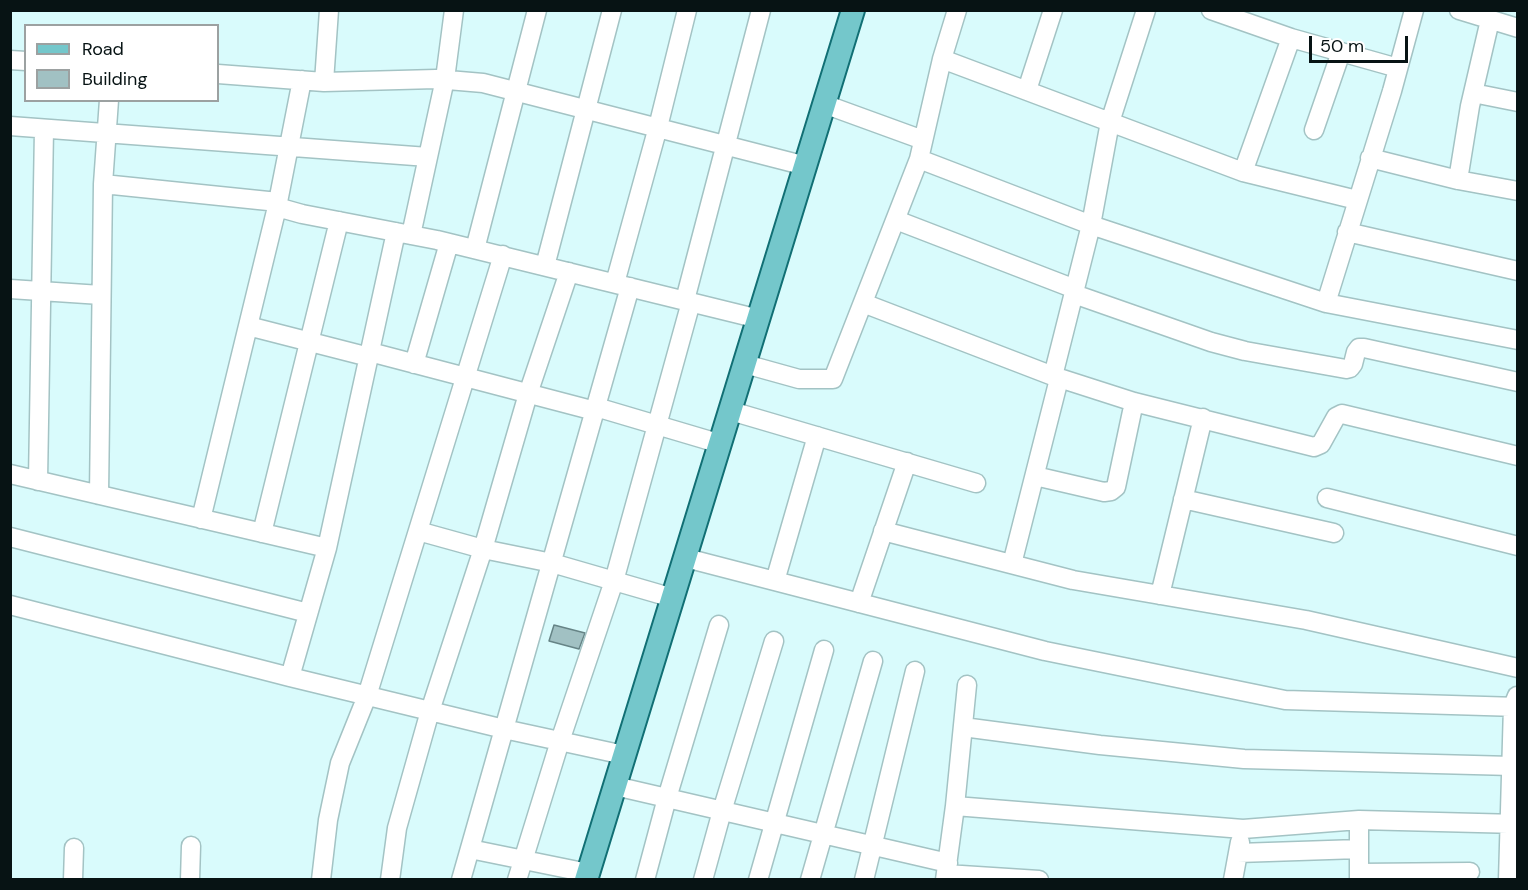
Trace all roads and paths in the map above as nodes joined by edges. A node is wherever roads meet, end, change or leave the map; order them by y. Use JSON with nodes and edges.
{"nodes":[{"id":1,"x":329,"y":10,"type":"edge"},
{"id":2,"x":454,"y":10,"type":"edge"},
{"id":3,"x":537,"y":10,"type":"edge"},
{"id":4,"x":612,"y":10,"type":"edge"},
{"id":5,"x":687,"y":10,"type":"edge"},
{"id":6,"x":761,"y":10,"type":"edge"},
{"id":7,"x":853,"y":10,"type":"edge"},
{"id":8,"x":957,"y":10,"type":"edge"},
{"id":9,"x":1053,"y":10,"type":"edge"},
{"id":10,"x":1146,"y":10,"type":"edge"},
{"id":11,"x":1211,"y":10,"type":"edge"},
{"id":12,"x":1414,"y":10,"type":"edge"},
{"id":13,"x":1459,"y":10,"type":"edge"},
{"id":14,"x":1490,"y":20,"type":"junction"},
{"id":15,"x":1518,"y":28,"type":"edge"},
{"id":16,"x":1291,"y":38,"type":"junction"},
{"id":17,"x":1341,"y":52,"type":"junction"},
{"id":18,"x":942,"y":59,"type":"junction"},
{"id":19,"x":1398,"y":69,"type":"junction"},
{"id":20,"x":219,"y":75,"type":"edge"},
{"id":21,"x":445,"y":79,"type":"junction"},
{"id":22,"x":302,"y":80,"type":"junction"},
{"id":23,"x":324,"y":82,"type":"junction"},
{"id":24,"x":1027,"y":90,"type":"junction"},
{"id":25,"x":515,"y":91,"type":"junction"},
{"id":26,"x":1473,"y":93,"type":"junction"},
{"id":27,"x":109,"y":102,"type":"edge"},
{"id":28,"x":1518,"y":102,"type":"edge"},
{"id":29,"x":824,"y":104,"type":"junction"},
{"id":30,"x":585,"y":109,"type":"junction"},
{"id":31,"x":1110,"y":122,"type":"junction"},
{"id":32,"x":10,"y":126,"type":"edge"},
{"id":33,"x":658,"y":127,"type":"junction"},
{"id":34,"x":44,"y":129,"type":"junction"},
{"id":35,"x":1314,"y":130,"type":"dead end"},
{"id":36,"x":108,"y":134,"type":"junction"},
{"id":37,"x":923,"y":140,"type":"junction"},
{"id":38,"x":726,"y":145,"type":"junction"},
{"id":39,"x":289,"y":146,"type":"junction"},
{"id":40,"x":428,"y":157,"type":"junction"},
{"id":41,"x":1370,"y":158,"type":"junction"},
{"id":42,"x":919,"y":159,"type":"junction"},
{"id":43,"x":806,"y":166,"type":"junction"},
{"id":44,"x":1243,"y":172,"type":"junction"},
{"id":45,"x":1458,"y":180,"type":"junction"},
{"id":46,"x":103,"y":184,"type":"junction"},
{"id":47,"x":1518,"y":191,"type":"edge"},
{"id":48,"x":1357,"y":200,"type":"junction"},
{"id":49,"x":277,"y":204,"type":"junction"},
{"id":50,"x":896,"y":220,"type":"junction"},
{"id":51,"x":339,"y":221,"type":"junction"},
{"id":52,"x":1091,"y":225,"type":"junction"},
{"id":53,"x":1347,"y":232,"type":"junction"},
{"id":54,"x":403,"y":233,"type":"junction"},
{"id":55,"x":449,"y":243,"type":"junction"},
{"id":56,"x":475,"y":249,"type":"junction"},
{"id":57,"x":503,"y":255,"type":"junction"},
{"id":58,"x":545,"y":266,"type":"junction"},
{"id":59,"x":1518,"y":271,"type":"edge"},
{"id":60,"x":569,"y":272,"type":"junction"},
{"id":61,"x":622,"y":285,"type":"junction"},
{"id":62,"x":10,"y":289,"type":"edge"},
{"id":63,"x":42,"y":291,"type":"junction"},
{"id":64,"x":1075,"y":292,"type":"junction"},
{"id":65,"x":101,"y":295,"type":"junction"},
{"id":66,"x":688,"y":301,"type":"junction"},
{"id":67,"x":863,"y":303,"type":"junction"},
{"id":68,"x":1326,"y":303,"type":"junction"},
{"id":69,"x":759,"y":319,"type":"junction"},
{"id":70,"x":248,"y":326,"type":"junction"},
{"id":71,"x":1518,"y":340,"type":"edge"},
{"id":72,"x":310,"y":341,"type":"junction"},
{"id":73,"x":369,"y":355,"type":"junction"},
{"id":74,"x":414,"y":364,"type":"junction"},
{"id":75,"x":745,"y":364,"type":"junction"},
{"id":76,"x":464,"y":377,"type":"junction"},
{"id":77,"x":1056,"y":378,"type":"junction"},
{"id":78,"x":1518,"y":382,"type":"edge"},
{"id":79,"x":528,"y":394,"type":"junction"},
{"id":80,"x":1134,"y":402,"type":"junction"},
{"id":81,"x":595,"y":409,"type":"junction"},
{"id":82,"x":731,"y":411,"type":"junction"},
{"id":83,"x":1203,"y":418,"type":"junction"},
{"id":84,"x":657,"y":425,"type":"junction"},
{"id":85,"x":818,"y":436,"type":"junction"},
{"id":86,"x":721,"y":444,"type":"junction"},
{"id":87,"x":1518,"y":456,"type":"edge"},
{"id":88,"x":907,"y":462,"type":"junction"},
{"id":89,"x":10,"y":474,"type":"edge"},
{"id":90,"x":1035,"y":476,"type":"junction"},
{"id":91,"x":38,"y":481,"type":"junction"},
{"id":92,"x":976,"y":483,"type":"dead end"},
{"id":93,"x":99,"y":495,"type":"junction"},
{"id":94,"x":1327,"y":498,"type":"dead end"},
{"id":95,"x":1183,"y":499,"type":"junction"},
{"id":96,"x":201,"y":519,"type":"junction"},
{"id":97,"x":418,"y":531,"type":"junction"},
{"id":98,"x":883,"y":531,"type":"junction"},
{"id":99,"x":262,"y":533,"type":"junction"},
{"id":100,"x":1334,"y":533,"type":"dead end"},
{"id":101,"x":10,"y":537,"type":"edge"},
{"id":102,"x":1518,"y":546,"type":"edge"},
{"id":103,"x":327,"y":548,"type":"junction"},
{"id":104,"x":483,"y":549,"type":"junction"},
{"id":105,"x":686,"y":558,"type":"junction"},
{"id":106,"x":552,"y":563,"type":"junction"},
{"id":107,"x":1012,"y":564,"type":"junction"},
{"id":108,"x":614,"y":581,"type":"junction"},
{"id":109,"x":775,"y":581,"type":"junction"},
{"id":110,"x":1160,"y":595,"type":"junction"},
{"id":111,"x":673,"y":598,"type":"junction"},
{"id":112,"x":858,"y":603,"type":"junction"},
{"id":113,"x":10,"y":605,"type":"edge"},
{"id":114,"x":308,"y":613,"type":"junction"},
{"id":115,"x":719,"y":625,"type":"dead end"},
{"id":116,"x":774,"y":641,"type":"dead end"},
{"id":117,"x":824,"y":650,"type":"dead end"},
{"id":118,"x":873,"y":661,"type":"dead end"},
{"id":119,"x":1518,"y":668,"type":"edge"},
{"id":120,"x":915,"y":671,"type":"dead end"},
{"id":121,"x":290,"y":677,"type":"junction"},
{"id":122,"x":968,"y":685,"type":"dead end"},
{"id":123,"x":367,"y":696,"type":"junction"},
{"id":124,"x":1516,"y":702,"type":"edge"},
{"id":125,"x":430,"y":711,"type":"junction"},
{"id":126,"x":963,"y":727,"type":"junction"},
{"id":127,"x":504,"y":729,"type":"junction"},
{"id":128,"x":560,"y":741,"type":"junction"},
{"id":129,"x":624,"y":755,"type":"junction"},
{"id":130,"x":1512,"y":766,"type":"junction"},
{"id":131,"x":615,"y":786,"type":"junction"},
{"id":132,"x":667,"y":798,"type":"junction"},
{"id":133,"x":955,"y":806,"type":"junction"},
{"id":134,"x":722,"y":811,"type":"junction"},
{"id":135,"x":1359,"y":820,"type":"junction"},
{"id":136,"x":774,"y":823,"type":"junction"},
{"id":137,"x":1514,"y":824,"type":"edge"},
{"id":138,"x":1243,"y":829,"type":"junction"},
{"id":139,"x":823,"y":834,"type":"junction"},
{"id":140,"x":191,"y":846,"type":"dead end"},
{"id":141,"x":873,"y":846,"type":"junction"},
{"id":142,"x":74,"y":848,"type":"dead end"},
{"id":143,"x":470,"y":849,"type":"junction"},
{"id":144,"x":1359,"y":849,"type":"junction"},
{"id":145,"x":1238,"y":853,"type":"junction"},
{"id":146,"x":522,"y":860,"type":"junction"},
{"id":147,"x":946,"y":872,"type":"edge"},
{"id":148,"x":1470,"y":872,"type":"dead end"},
{"id":149,"x":587,"y":876,"type":"edge"},
{"id":150,"x":1359,"y":876,"type":"edge"},
{"id":151,"x":74,"y":879,"type":"edge"},
{"id":152,"x":190,"y":879,"type":"edge"},
{"id":153,"x":321,"y":879,"type":"edge"},
{"id":154,"x":390,"y":879,"type":"edge"},
{"id":155,"x":461,"y":879,"type":"edge"},
{"id":156,"x":517,"y":879,"type":"edge"},
{"id":157,"x":645,"y":879,"type":"edge"},
{"id":158,"x":703,"y":879,"type":"edge"},
{"id":159,"x":758,"y":879,"type":"edge"},
{"id":160,"x":810,"y":879,"type":"edge"},
{"id":161,"x":864,"y":879,"type":"edge"},
{"id":162,"x":1039,"y":879,"type":"edge"},
{"id":163,"x":1233,"y":879,"type":"edge"},
{"id":164,"x":1508,"y":879,"type":"edge"}],
"edges":[{"from":1,"to":23,"type":"street"},
{"from":2,"to":21,"type":"street"},
{"from":3,"to":25,"type":"street"},
{"from":4,"to":30,"type":"street"},
{"from":5,"to":33,"type":"street"},
{"from":6,"to":38,"type":"street"},
{"from":7,"to":29,"type":"main road"},
{"from":8,"to":18,"type":"street"},
{"from":9,"to":24,"type":"street"},
{"from":10,"to":31,"type":"street"},
{"from":11,"to":16,"type":"street"},
{"from":12,"to":19,"type":"street"},
{"from":13,"to":14,"type":"street"},
{"from":14,"to":15,"type":"street"},
{"from":14,"to":26,"type":"street"},
{"from":16,"to":17,"type":"street"},
{"from":16,"to":44,"type":"street"},
{"from":17,"to":19,"type":"street"},
{"from":17,"to":35,"type":"street"},
{"from":18,"to":24,"type":"street"},
{"from":18,"to":37,"type":"street"},
{"from":19,"to":41,"type":"street"},
{"from":20,"to":22,"type":"street"},
{"from":21,"to":23,"type":"street"},
{"from":21,"to":25,"type":"street"},
{"from":21,"to":40,"type":"street"},
{"from":22,"to":23,"type":"street"},
{"from":22,"to":39,"type":"street"},
{"from":24,"to":31,"type":"street"},
{"from":25,"to":30,"type":"street"},
{"from":25,"to":56,"type":"street"},
{"from":26,"to":28,"type":"street"},
{"from":26,"to":45,"type":"street"},
{"from":27,"to":36,"type":"street"},
{"from":29,"to":37,"type":"street"},
{"from":29,"to":43,"type":"main road"},
{"from":30,"to":33,"type":"street"},
{"from":30,"to":58,"type":"street"},
{"from":31,"to":44,"type":"street"},
{"from":31,"to":52,"type":"street"},
{"from":32,"to":34,"type":"street"},
{"from":33,"to":38,"type":"street"},
{"from":33,"to":61,"type":"street"},
{"from":34,"to":36,"type":"street"},
{"from":34,"to":63,"type":"street"},
{"from":36,"to":39,"type":"street"},
{"from":36,"to":46,"type":"street"},
{"from":37,"to":42,"type":"street"},
{"from":38,"to":43,"type":"street"},
{"from":38,"to":66,"type":"street"},
{"from":39,"to":40,"type":"street"},
{"from":39,"to":49,"type":"street"},
{"from":40,"to":54,"type":"street"},
{"from":41,"to":45,"type":"street"},
{"from":41,"to":48,"type":"street"},
{"from":42,"to":50,"type":"street"},
{"from":42,"to":52,"type":"street"},
{"from":43,"to":69,"type":"main road"},
{"from":44,"to":48,"type":"street"},
{"from":45,"to":47,"type":"street"},
{"from":46,"to":49,"type":"street"},
{"from":46,"to":65,"type":"street"},
{"from":48,"to":53,"type":"street"},
{"from":49,"to":51,"type":"street"},
{"from":49,"to":70,"type":"street"},
{"from":50,"to":64,"type":"street"},
{"from":50,"to":67,"type":"street"},
{"from":51,"to":54,"type":"street"},
{"from":51,"to":72,"type":"street"},
{"from":52,"to":64,"type":"street"},
{"from":52,"to":68,"type":"street"},
{"from":53,"to":59,"type":"street"},
{"from":53,"to":68,"type":"street"},
{"from":54,"to":55,"type":"street"},
{"from":54,"to":73,"type":"street"},
{"from":55,"to":56,"type":"street"},
{"from":55,"to":74,"type":"street"},
{"from":56,"to":57,"type":"street"},
{"from":57,"to":58,"type":"street"},
{"from":57,"to":76,"type":"street"},
{"from":58,"to":60,"type":"street"},
{"from":60,"to":61,"type":"street"},
{"from":60,"to":79,"type":"street"},
{"from":61,"to":66,"type":"street"},
{"from":61,"to":81,"type":"street"},
{"from":62,"to":63,"type":"street"},
{"from":63,"to":65,"type":"street"},
{"from":63,"to":91,"type":"street"},
{"from":64,"to":77,"type":"street"},
{"from":64,"to":78,"type":"street"},
{"from":65,"to":93,"type":"street"},
{"from":66,"to":69,"type":"street"},
{"from":66,"to":84,"type":"street"},
{"from":67,"to":75,"type":"street"},
{"from":67,"to":77,"type":"street"},
{"from":68,"to":71,"type":"street"},
{"from":69,"to":75,"type":"main road"},
{"from":70,"to":72,"type":"street"},
{"from":70,"to":96,"type":"street"},
{"from":72,"to":73,"type":"street"},
{"from":72,"to":99,"type":"street"},
{"from":73,"to":74,"type":"street"},
{"from":73,"to":103,"type":"street"},
{"from":74,"to":76,"type":"street"},
{"from":75,"to":82,"type":"main road"},
{"from":76,"to":79,"type":"street"},
{"from":76,"to":97,"type":"street"},
{"from":77,"to":80,"type":"street"},
{"from":77,"to":90,"type":"street"},
{"from":79,"to":81,"type":"street"},
{"from":79,"to":104,"type":"street"},
{"from":80,"to":83,"type":"street"},
{"from":80,"to":90,"type":"street"},
{"from":81,"to":84,"type":"street"},
{"from":81,"to":106,"type":"street"},
{"from":82,"to":85,"type":"street"},
{"from":82,"to":86,"type":"main road"},
{"from":83,"to":87,"type":"street"},
{"from":83,"to":95,"type":"street"},
{"from":84,"to":86,"type":"street"},
{"from":84,"to":108,"type":"street"},
{"from":85,"to":88,"type":"street"},
{"from":85,"to":109,"type":"street"},
{"from":86,"to":105,"type":"main road"},
{"from":88,"to":92,"type":"street"},
{"from":88,"to":98,"type":"street"},
{"from":89,"to":91,"type":"street"},
{"from":90,"to":107,"type":"street"},
{"from":91,"to":93,"type":"street"},
{"from":93,"to":96,"type":"street"},
{"from":94,"to":102,"type":"street"},
{"from":95,"to":100,"type":"street"},
{"from":95,"to":110,"type":"street"},
{"from":96,"to":99,"type":"street"},
{"from":97,"to":104,"type":"street"},
{"from":97,"to":123,"type":"street"},
{"from":98,"to":107,"type":"street"},
{"from":98,"to":112,"type":"street"},
{"from":99,"to":103,"type":"street"},
{"from":101,"to":114,"type":"street"},
{"from":103,"to":114,"type":"street"},
{"from":104,"to":106,"type":"street"},
{"from":104,"to":125,"type":"street"},
{"from":105,"to":109,"type":"street"},
{"from":105,"to":111,"type":"main road"},
{"from":106,"to":108,"type":"street"},
{"from":106,"to":127,"type":"street"},
{"from":107,"to":110,"type":"street"},
{"from":108,"to":111,"type":"street"},
{"from":108,"to":128,"type":"street"},
{"from":109,"to":112,"type":"street"},
{"from":110,"to":119,"type":"street"},
{"from":111,"to":129,"type":"main road"},
{"from":112,"to":124,"type":"street"},
{"from":113,"to":121,"type":"street"},
{"from":114,"to":121,"type":"street"},
{"from":115,"to":132,"type":"street"},
{"from":116,"to":134,"type":"street"},
{"from":117,"to":136,"type":"street"},
{"from":118,"to":139,"type":"street"},
{"from":120,"to":141,"type":"street"},
{"from":121,"to":123,"type":"street"},
{"from":122,"to":126,"type":"street"},
{"from":123,"to":125,"type":"street"},
{"from":123,"to":153,"type":"street"},
{"from":124,"to":130,"type":"street"},
{"from":125,"to":127,"type":"street"},
{"from":125,"to":154,"type":"street"},
{"from":126,"to":130,"type":"street"},
{"from":126,"to":133,"type":"street"},
{"from":127,"to":128,"type":"street"},
{"from":127,"to":143,"type":"street"},
{"from":128,"to":129,"type":"street"},
{"from":128,"to":146,"type":"street"},
{"from":129,"to":131,"type":"main road"},
{"from":130,"to":137,"type":"street"},
{"from":131,"to":132,"type":"street"},
{"from":131,"to":149,"type":"main road"},
{"from":132,"to":134,"type":"street"},
{"from":132,"to":157,"type":"street"},
{"from":133,"to":138,"type":"street"},
{"from":133,"to":147,"type":"street"},
{"from":134,"to":136,"type":"street"},
{"from":134,"to":158,"type":"street"},
{"from":135,"to":137,"type":"street"},
{"from":135,"to":138,"type":"street"},
{"from":135,"to":144,"type":"street"},
{"from":136,"to":139,"type":"street"},
{"from":136,"to":159,"type":"street"},
{"from":137,"to":164,"type":"street"},
{"from":138,"to":145,"type":"street"},
{"from":139,"to":141,"type":"street"},
{"from":139,"to":160,"type":"street"},
{"from":140,"to":152,"type":"street"},
{"from":141,"to":147,"type":"street"},
{"from":141,"to":161,"type":"street"},
{"from":142,"to":151,"type":"street"},
{"from":143,"to":146,"type":"street"},
{"from":143,"to":155,"type":"street"},
{"from":144,"to":145,"type":"street"},
{"from":144,"to":150,"type":"street"},
{"from":145,"to":163,"type":"street"},
{"from":146,"to":149,"type":"street"},
{"from":146,"to":156,"type":"street"},
{"from":147,"to":162,"type":"street"},
{"from":148,"to":150,"type":"street"}]}
